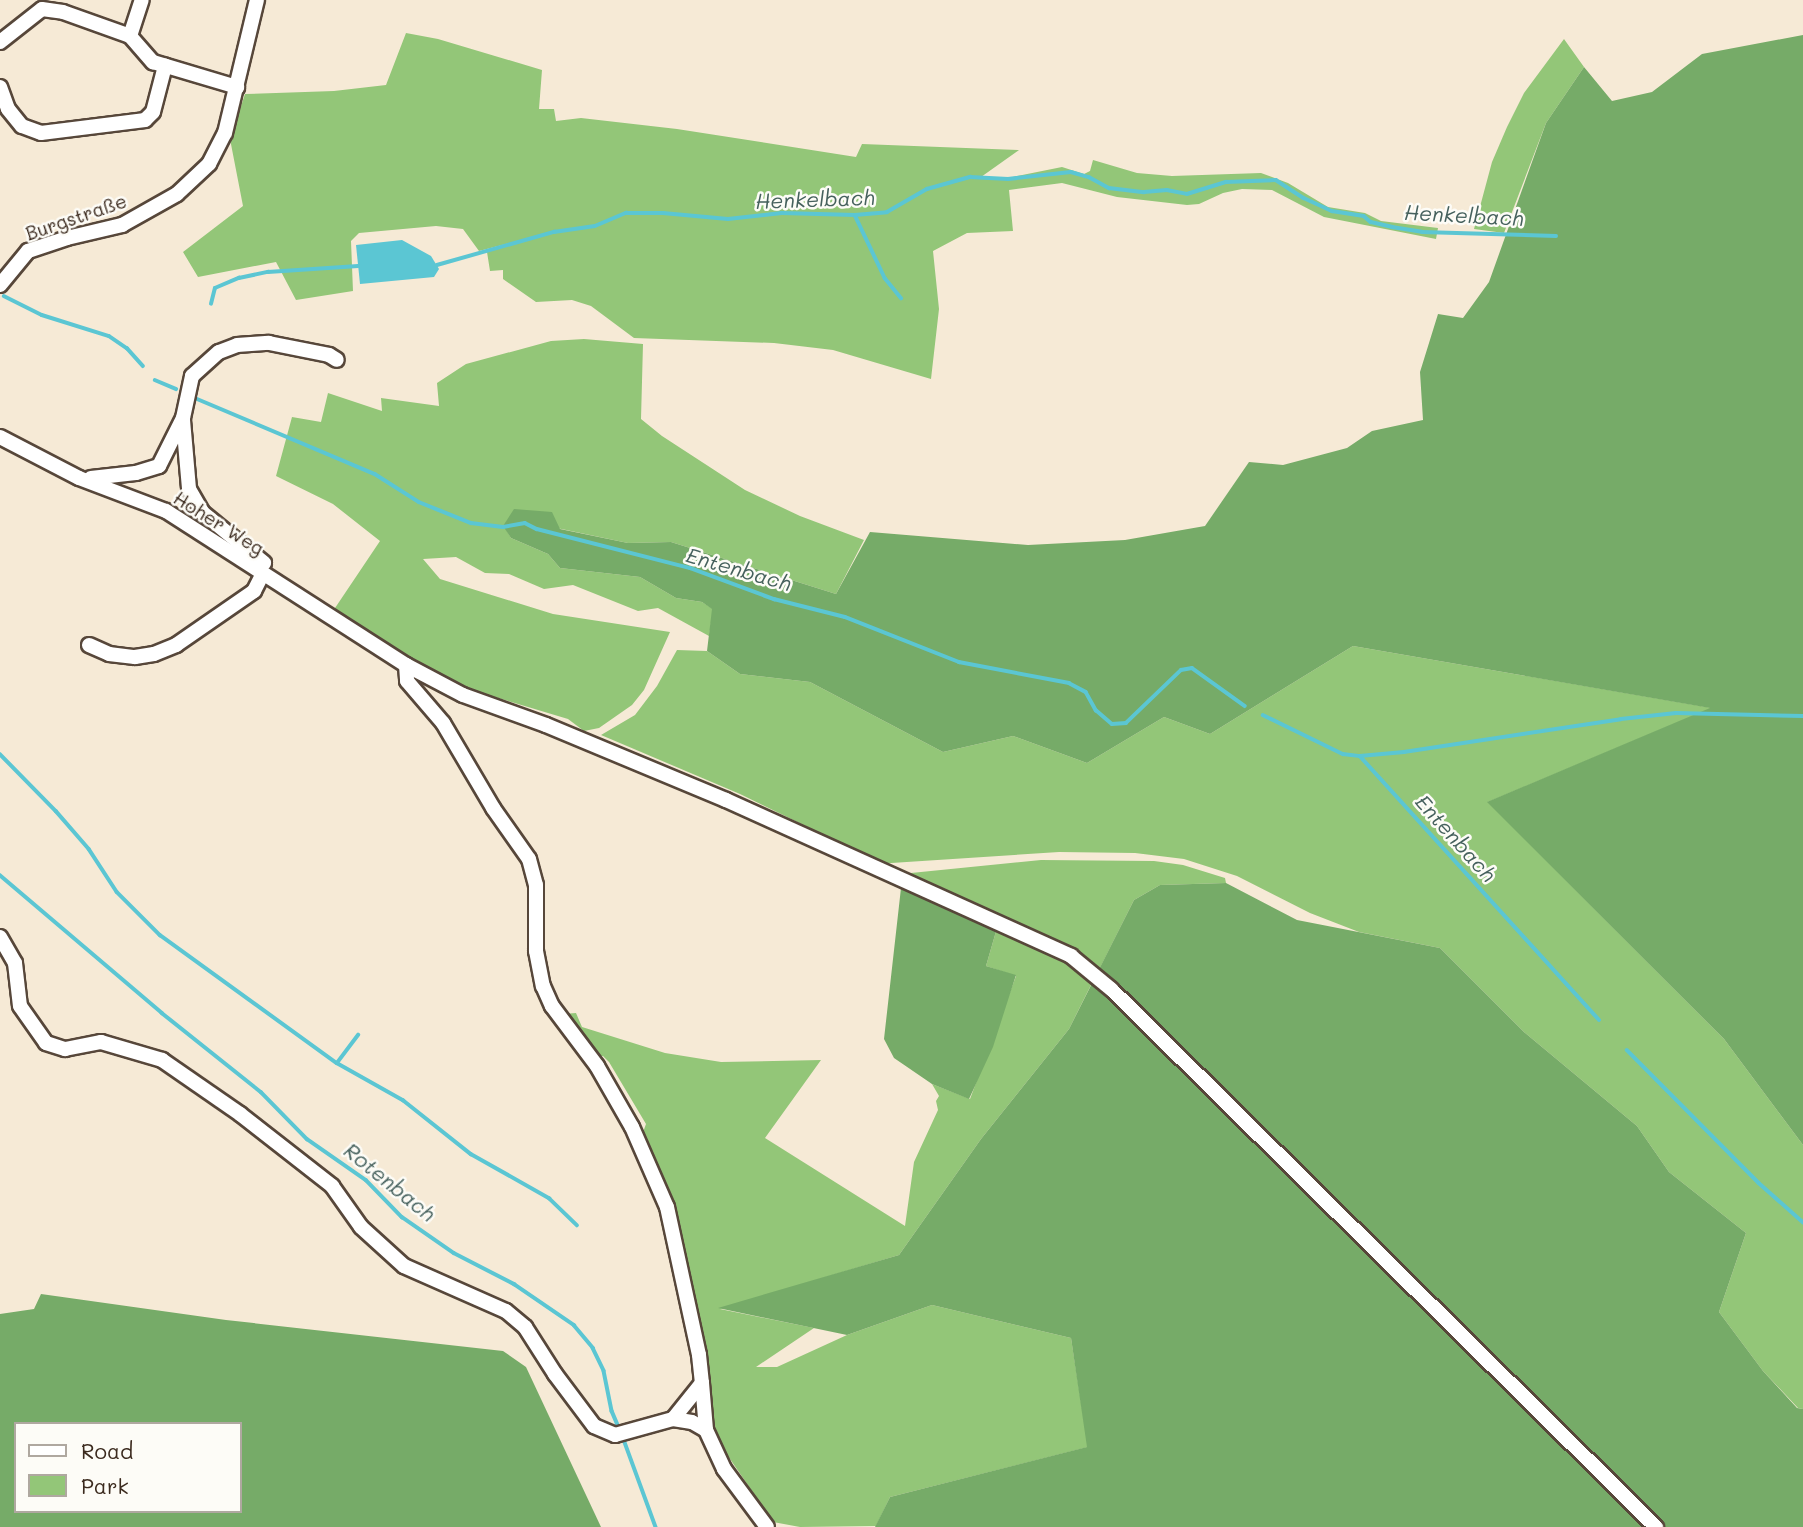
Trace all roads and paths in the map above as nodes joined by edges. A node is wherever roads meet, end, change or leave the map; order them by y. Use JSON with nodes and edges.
{"nodes":[{"id":1,"x":142,"y":0,"type":"edge"},
{"id":2,"x":257,"y":0,"type":"edge"},
{"id":3,"x":41,"y":5,"type":"edge"},
{"id":4,"x":130,"y":36,"type":"junction"},
{"id":5,"x":0,"y":42,"type":"edge"},
{"id":6,"x":165,"y":66,"type":"junction"},
{"id":7,"x":0,"y":87,"type":"edge"},
{"id":8,"x":237,"y":87,"type":"junction"},
{"id":9,"x":0,"y":285,"type":"edge"},
{"id":10,"x":337,"y":360,"type":"dead end"},
{"id":11,"x":183,"y":418,"type":"junction"},
{"id":12,"x":0,"y":437,"type":"edge"},
{"id":13,"x":186,"y":461,"type":"junction"},
{"id":14,"x":159,"y":466,"type":"junction"},
{"id":15,"x":79,"y":478,"type":"junction"},
{"id":16,"x":263,"y":573,"type":"junction"},
{"id":17,"x":295,"y":591,"type":"junction"},
{"id":18,"x":89,"y":645,"type":"dead end"},
{"id":19,"x":406,"y":665,"type":"junction"},
{"id":20,"x":0,"y":937,"type":"edge"},
{"id":21,"x":702,"y":1383,"type":"junction"},
{"id":22,"x":673,"y":1419,"type":"junction"},
{"id":23,"x":706,"y":1430,"type":"junction"},
{"id":24,"x":767,"y":1527,"type":"edge"},
{"id":25,"x":1656,"y":1527,"type":"edge"}],
"edges":[{"from":1,"to":4,"type":"street"},
{"from":2,"to":8,"type":"street","name":"Burgstraße"},
{"from":3,"to":4,"type":"street"},
{"from":3,"to":5,"type":"street"},
{"from":4,"to":6,"type":"street"},
{"from":6,"to":7,"type":"street"},
{"from":6,"to":8,"type":"street"},
{"from":8,"to":9,"type":"street","name":"Burgstraße"},
{"from":10,"to":11,"type":"street"},
{"from":11,"to":13,"type":"street"},
{"from":11,"to":14,"type":"street"},
{"from":12,"to":15,"type":"street","name":"Hoher Weg"},
{"from":13,"to":14,"type":"street"},
{"from":13,"to":17,"type":"street"},
{"from":14,"to":15,"type":"street"},
{"from":15,"to":16,"type":"street","name":"Hoher Weg"},
{"from":16,"to":17,"type":"street","name":"Hoher Weg"},
{"from":16,"to":18,"type":"street"},
{"from":17,"to":19,"type":"street","name":"Hoher Weg"},
{"from":19,"to":21,"type":"street"},
{"from":19,"to":25,"type":"street","name":"Hoher Weg"},
{"from":20,"to":22,"type":"street"},
{"from":21,"to":22,"type":"street"},
{"from":21,"to":23,"type":"street"},
{"from":22,"to":23,"type":"street"},
{"from":23,"to":24,"type":"street"}]}
